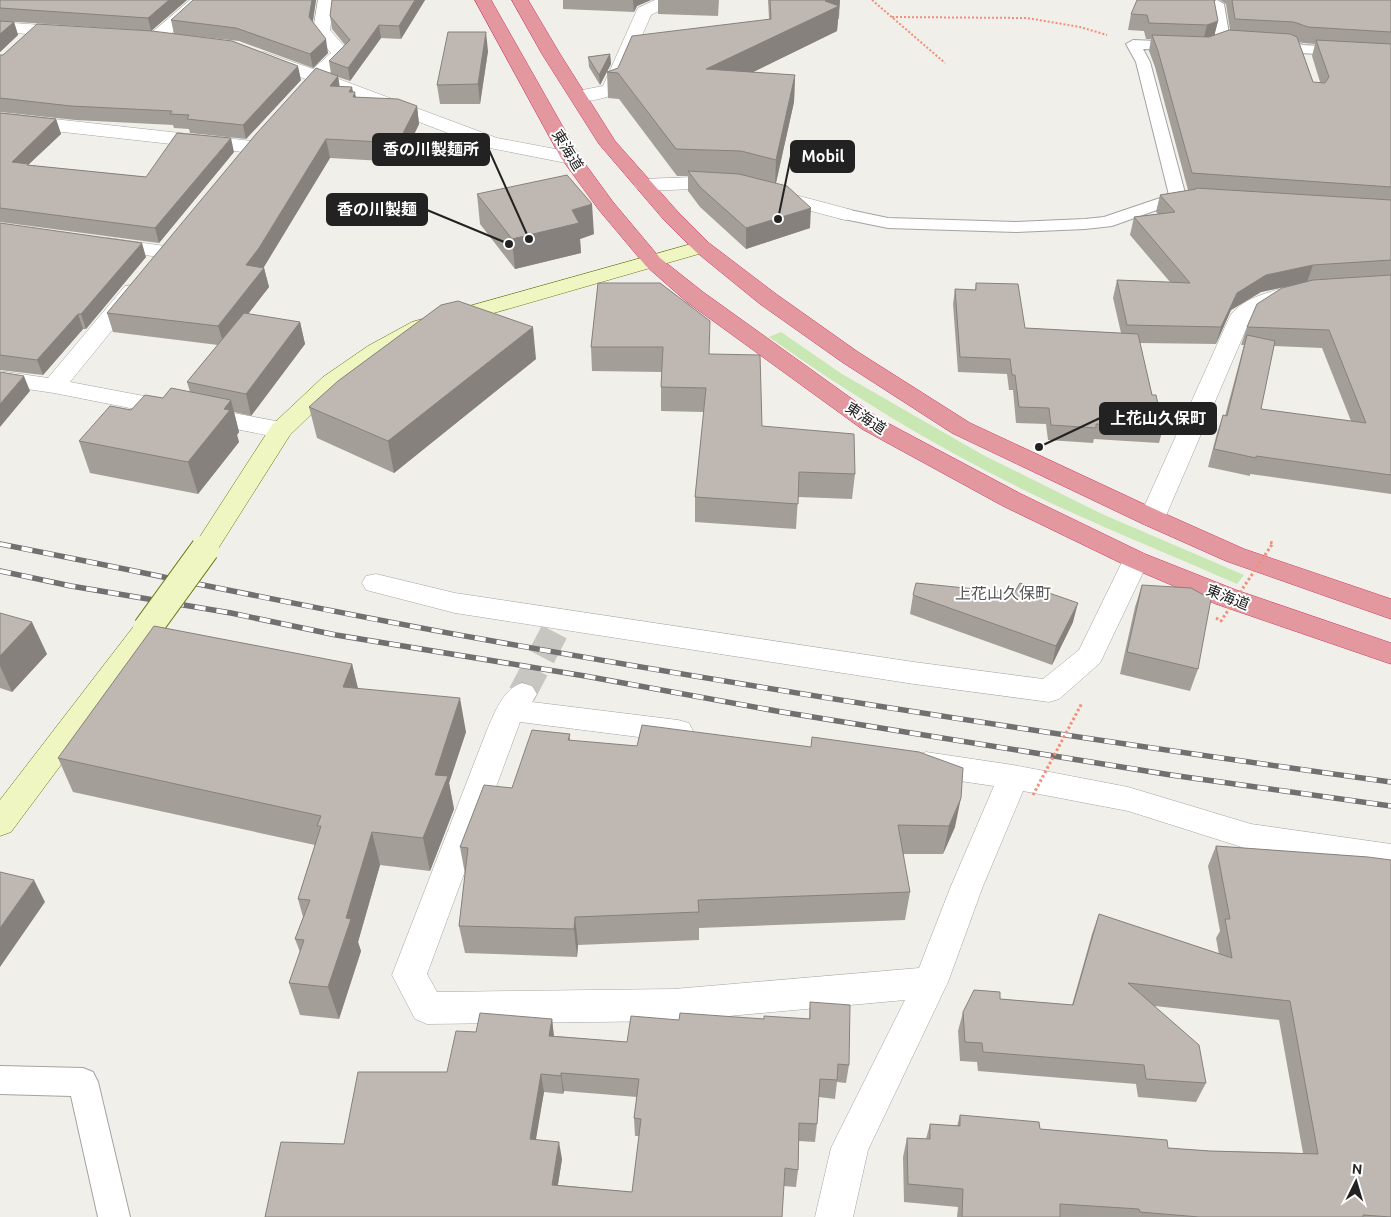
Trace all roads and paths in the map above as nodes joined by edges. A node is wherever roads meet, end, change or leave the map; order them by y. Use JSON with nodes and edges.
{"nodes":[{"id":1,"x":200,"y":0,"type":"edge"},
{"id":2,"x":326,"y":0,"type":"edge"},
{"id":3,"x":483,"y":0,"type":"edge"},
{"id":4,"x":520,"y":0,"type":"edge"},
{"id":5,"x":668,"y":0,"type":"edge"},
{"id":6,"x":872,"y":0,"type":"edge"},
{"id":7,"x":1217,"y":4,"type":"edge"},
{"id":8,"x":892,"y":17,"type":"junction"},
{"id":9,"x":0,"y":27,"type":"edge"},
{"id":10,"x":37,"y":30,"type":"junction"},
{"id":11,"x":87,"y":34,"type":"edge"},
{"id":12,"x":136,"y":37,"type":"edge"},
{"id":13,"x":156,"y":38,"type":"junction"},
{"id":14,"x":175,"y":40,"type":"edge"},
{"id":15,"x":1222,"y":42,"type":"edge"},
{"id":16,"x":1261,"y":42,"type":"edge"},
{"id":17,"x":22,"y":43,"type":"edge"},
{"id":18,"x":1133,"y":44,"type":"junction"},
{"id":19,"x":1196,"y":47,"type":"edge"},
{"id":20,"x":1300,"y":49,"type":"junction"},
{"id":21,"x":247,"y":51,"type":"edge"},
{"id":22,"x":1391,"y":54,"type":"edge"},
{"id":23,"x":945,"y":63,"type":"dead end"},
{"id":24,"x":1306,"y":67,"type":"edge"},
{"id":25,"x":309,"y":84,"type":"junction"},
{"id":26,"x":578,"y":96,"type":"junction"},
{"id":27,"x":0,"y":119,"type":"edge"},
{"id":28,"x":252,"y":147,"type":"edge"},
{"id":29,"x":571,"y":158,"type":"junction"},
{"id":30,"x":644,"y":185,"type":"junction"},
{"id":31,"x":1178,"y":197,"type":"junction"},
{"id":32,"x":1208,"y":199,"type":"edge"},
{"id":33,"x":845,"y":214,"type":"joint"},
{"id":34,"x":87,"y":241,"type":"edge"},
{"id":35,"x":702,"y":247,"type":"junction"},
{"id":36,"x":652,"y":262,"type":"junction"},
{"id":37,"x":1307,"y":290,"type":"edge"},
{"id":38,"x":0,"y":378,"type":"edge"},
{"id":39,"x":54,"y":386,"type":"junction"},
{"id":40,"x":281,"y":430,"type":"junction"},
{"id":41,"x":1152,"y":518,"type":"junction"},
{"id":42,"x":1269,"y":542,"type":"dead end"},
{"id":43,"x":1136,"y":560,"type":"junction"},
{"id":44,"x":376,"y":583,"type":"dead end"},
{"id":45,"x":1391,"y":609,"type":"edge"},
{"id":46,"x":1216,"y":618,"type":"dead end"},
{"id":47,"x":1391,"y":654,"type":"edge"},
{"id":48,"x":1082,"y":703,"type":"dead end"},
{"id":49,"x":704,"y":734,"type":"edge"},
{"id":50,"x":902,"y":760,"type":"edge"},
{"id":51,"x":1023,"y":786,"type":"junction"},
{"id":52,"x":0,"y":823,"type":"edge"},
{"id":53,"x":1391,"y":857,"type":"edge"},
{"id":54,"x":931,"y":982,"type":"junction"},
{"id":55,"x":0,"y":1080,"type":"edge"},
{"id":56,"x":114,"y":1217,"type":"edge"},
{"id":57,"x":834,"y":1217,"type":"edge"}],
"edges":[{"from":1,"to":13,"type":"street"},
{"from":2,"to":25,"type":"street"},
{"from":3,"to":29,"type":"highway","name":"東海道"},
{"from":4,"to":26,"type":"highway"},
{"from":5,"to":26,"type":"street"},
{"from":6,"to":8,"type":"path"},
{"from":7,"to":15,"type":"lane"},
{"from":8,"to":18,"type":"path"},
{"from":8,"to":23,"type":"path"},
{"from":9,"to":10,"type":"street"},
{"from":10,"to":11,"type":"street"},
{"from":10,"to":17,"type":"street"},
{"from":12,"to":13,"type":"street"},
{"from":13,"to":14,"type":"street"},
{"from":16,"to":20,"type":"lane"},
{"from":18,"to":19,"type":"lane"},
{"from":18,"to":31,"type":"lane"},
{"from":20,"to":22,"type":"lane"},
{"from":20,"to":24,"type":"lane"},
{"from":21,"to":25,"type":"street"},
{"from":25,"to":29,"type":"street"},
{"from":26,"to":30,"type":"highway"},
{"from":27,"to":28,"type":"street"},
{"from":29,"to":36,"type":"highway","name":"東海道"},
{"from":30,"to":33,"type":"street"},
{"from":30,"to":35,"type":"highway"},
{"from":31,"to":32,"type":"lane"},
{"from":31,"to":33,"type":"lane"},
{"from":34,"to":39,"type":"street"},
{"from":35,"to":36,"type":"street"},
{"from":35,"to":41,"type":"highway"},
{"from":36,"to":40,"type":"street"},
{"from":36,"to":43,"type":"highway","name":"東海道"},
{"from":37,"to":41,"type":"street"},
{"from":38,"to":39,"type":"street"},
{"from":39,"to":40,"type":"street"},
{"from":40,"to":52,"type":"street","bridge":true},
{"from":41,"to":45,"type":"highway"},
{"from":42,"to":46,"type":"path","bridge":true},
{"from":43,"to":44,"type":"street"},
{"from":43,"to":47,"type":"highway","name":"東海道"},
{"from":48,"to":51,"type":"path","bridge":true},
{"from":49,"to":54,"type":"street"},
{"from":50,"to":51,"type":"street"},
{"from":51,"to":53,"type":"street"},
{"from":51,"to":54,"type":"street"},
{"from":54,"to":57,"type":"street"},
{"from":55,"to":56,"type":"lane"}]}
